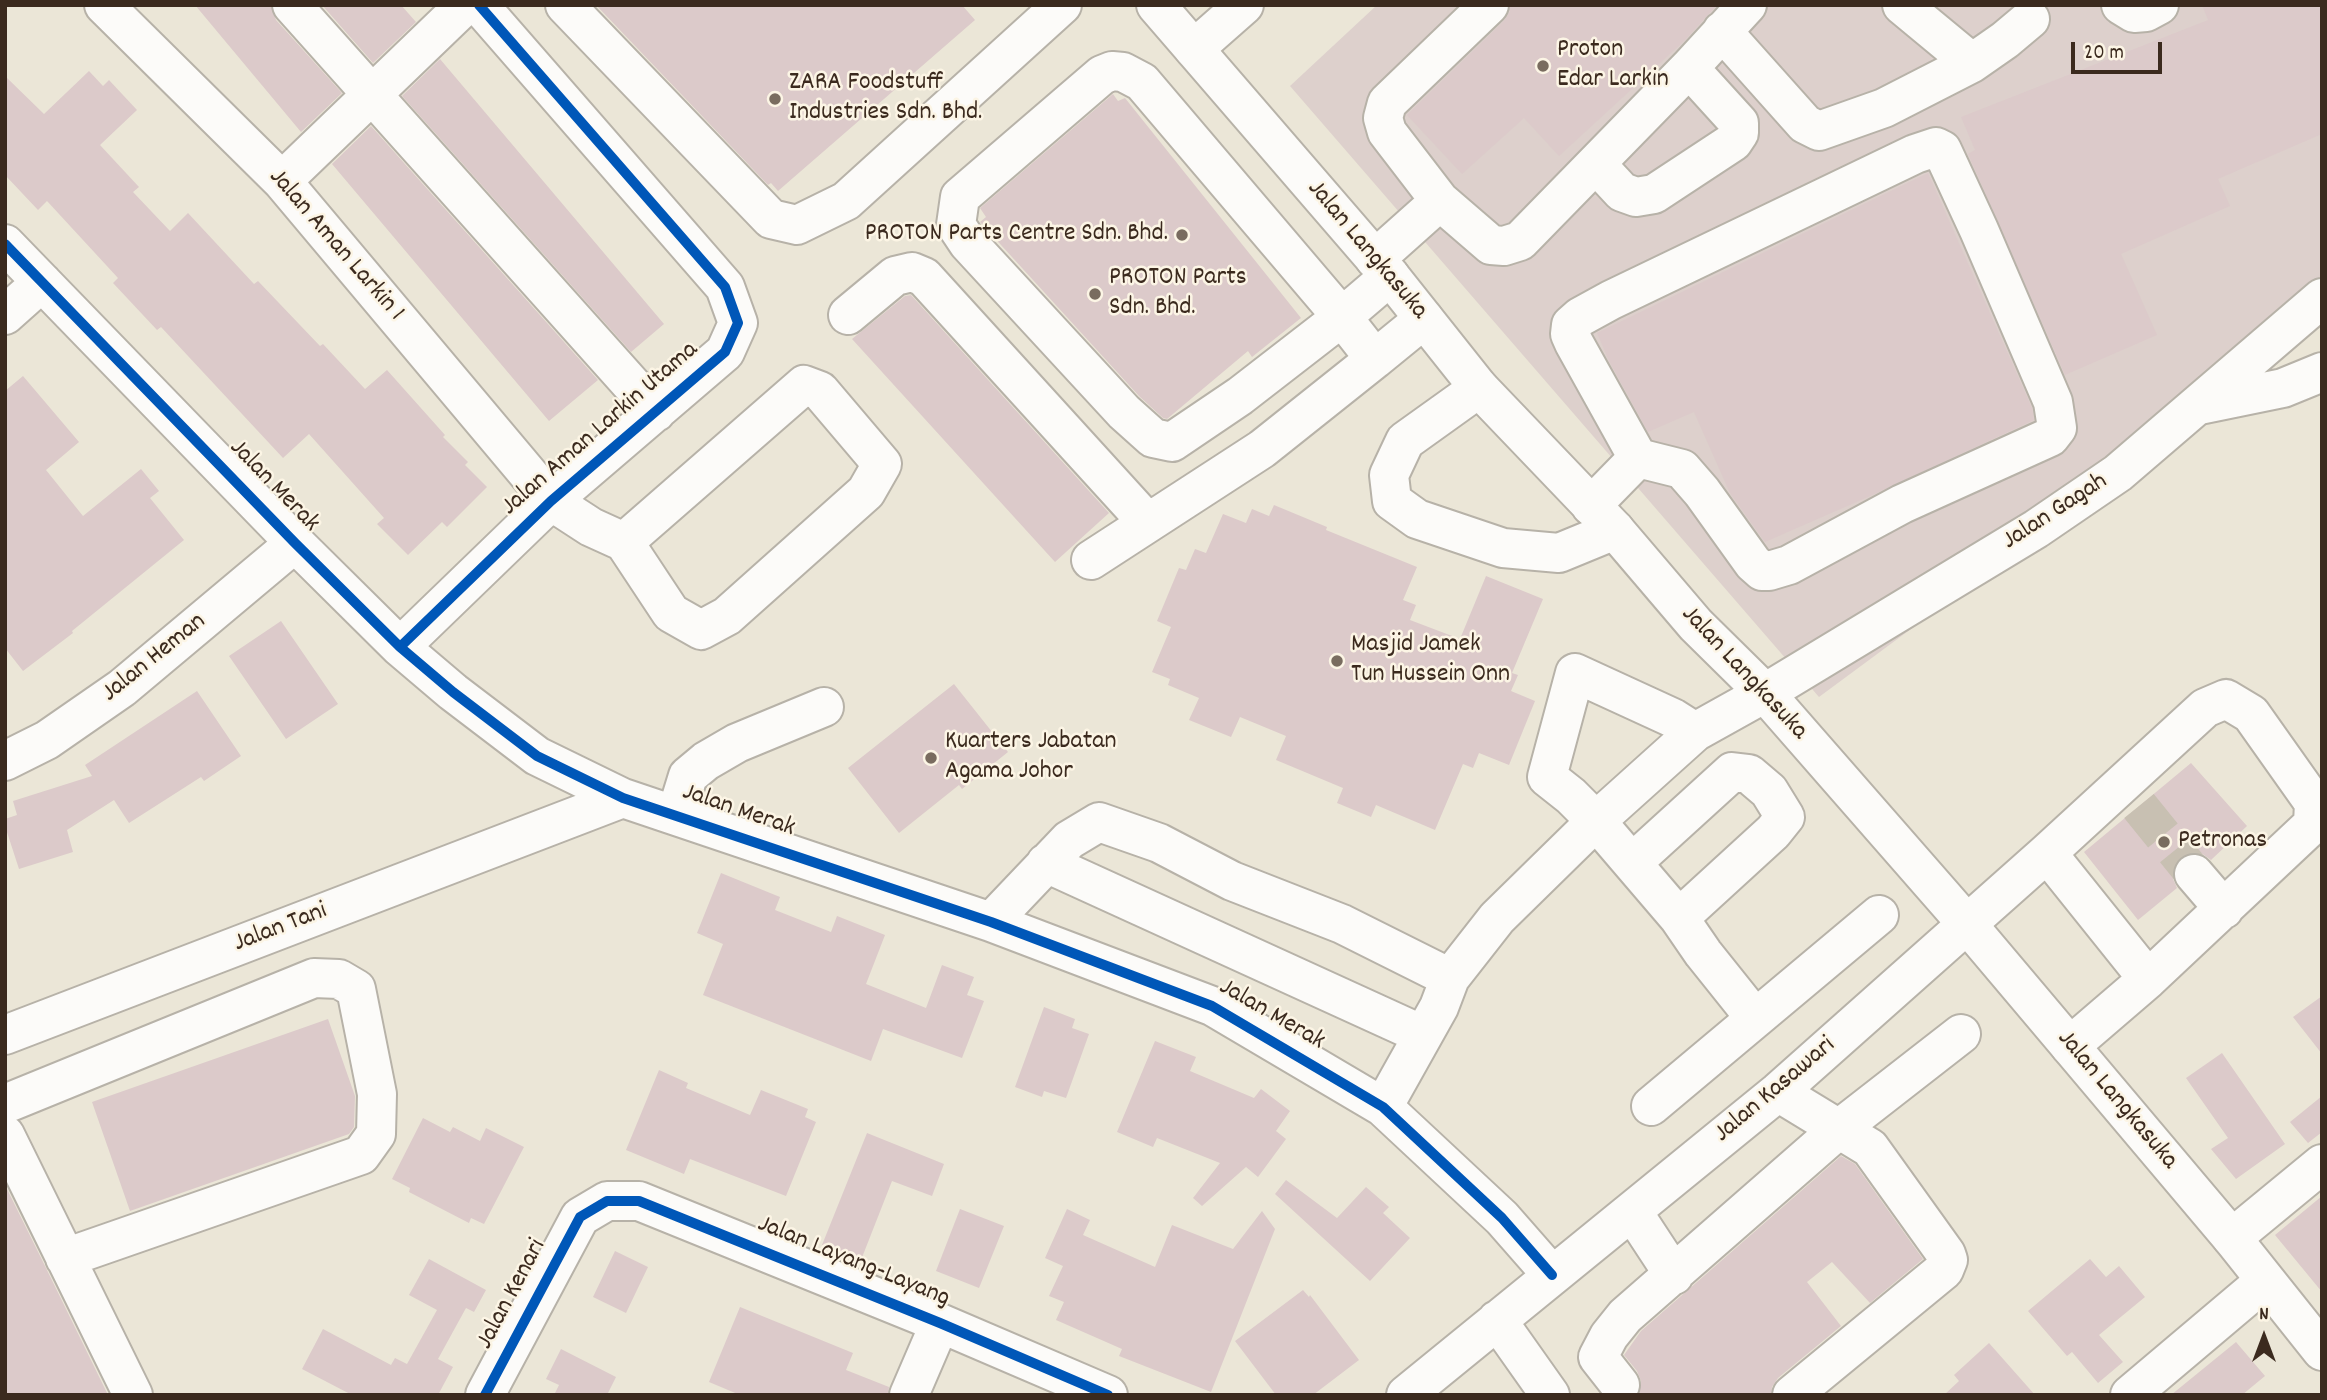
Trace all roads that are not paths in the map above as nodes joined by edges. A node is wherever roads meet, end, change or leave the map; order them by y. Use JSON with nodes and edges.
{"nodes":[{"id":1,"x":104,"y":5,"type":"edge"},
{"id":2,"x":292,"y":5,"type":"edge"},
{"id":3,"x":466,"y":5,"type":"edge"},
{"id":4,"x":479,"y":5,"type":"edge"},
{"id":5,"x":565,"y":5,"type":"edge"},
{"id":6,"x":1062,"y":5,"type":"edge"},
{"id":7,"x":1156,"y":5,"type":"edge"},
{"id":8,"x":1244,"y":5,"type":"edge"},
{"id":9,"x":1489,"y":5,"type":"edge"},
{"id":10,"x":1902,"y":5,"type":"edge"},
{"id":11,"x":2121,"y":5,"type":"edge"},
{"id":12,"x":2159,"y":5,"type":"edge"},
{"id":13,"x":1734,"y":18,"type":"edge"},
{"id":14,"x":2029,"y":19,"type":"dead end"},
{"id":15,"x":1194,"y":49,"type":"junction"},
{"id":16,"x":1972,"y":63,"type":"junction"},
{"id":17,"x":1689,"y":68,"type":"junction"},
{"id":18,"x":370,"y":96,"type":"junction"},
{"id":19,"x":1596,"y":164,"type":"junction"},
{"id":20,"x":282,"y":181,"type":"junction"},
{"id":21,"x":1440,"y":201,"type":"junction"},
{"id":22,"x":5,"y":244,"type":"edge"},
{"id":23,"x":1383,"y":267,"type":"junction"},
{"id":24,"x":42,"y":282,"type":"junction"},
{"id":25,"x":2322,"y":298,"type":"edge"},
{"id":26,"x":5,"y":315,"type":"edge"},
{"id":27,"x":848,"y":315,"type":"dead end"},
{"id":28,"x":1342,"y":317,"type":"junction"},
{"id":29,"x":1424,"y":319,"type":"junction"},
{"id":30,"x":1375,"y":359,"type":"junction"},
{"id":31,"x":2322,"y":372,"type":"edge"},
{"id":32,"x":1479,"y":388,"type":"junction"},
{"id":33,"x":2198,"y":406,"type":"junction"},
{"id":34,"x":656,"y":412,"type":"junction"},
{"id":35,"x":1638,"y":458,"type":"junction"},
{"id":36,"x":551,"y":502,"type":"junction"},
{"id":37,"x":1603,"y":518,"type":"junction"},
{"id":38,"x":1148,"y":523,"type":"junction"},
{"id":39,"x":624,"y":542,"type":"junction"},
{"id":40,"x":295,"y":543,"type":"junction"},
{"id":41,"x":1091,"y":560,"type":"dead end"},
{"id":42,"x":400,"y":647,"type":"junction"},
{"id":43,"x":1765,"y":693,"type":"junction"},
{"id":44,"x":824,"y":707,"type":"dead end"},
{"id":45,"x":1695,"y":732,"type":"junction"},
{"id":46,"x":5,"y":761,"type":"edge"},
{"id":47,"x":566,"y":770,"type":"junction"},
{"id":48,"x":622,"y":798,"type":"junction"},
{"id":49,"x":676,"y":815,"type":"junction"},
{"id":50,"x":1596,"y":821,"type":"junction"},
{"id":51,"x":556,"y":823,"type":"junction"},
{"id":52,"x":2047,"y":853,"type":"junction"},
{"id":53,"x":1046,"y":863,"type":"junction"},
{"id":54,"x":1632,"y":863,"type":"junction"},
{"id":55,"x":2194,"y":874,"type":"tunnel mouth"},
{"id":56,"x":2224,"y":909,"type":"junction"},
{"id":57,"x":1879,"y":915,"type":"dead end"},
{"id":58,"x":1679,"y":918,"type":"junction"},
{"id":59,"x":991,"y":922,"type":"junction"},
{"id":60,"x":1967,"y":924,"type":"junction"},
{"id":61,"x":1450,"y":978,"type":"junction"},
{"id":62,"x":2148,"y":979,"type":"junction"},
{"id":63,"x":1755,"y":1018,"type":"junction"},
{"id":64,"x":1961,"y":1034,"type":"dead end"},
{"id":65,"x":5,"y":1035,"type":"edge"},
{"id":66,"x":1423,"y":1035,"type":"junction"},
{"id":67,"x":2070,"y":1046,"type":"junction"},
{"id":68,"x":1778,"y":1092,"type":"junction"},
{"id":69,"x":5,"y":1104,"type":"edge"},
{"id":70,"x":1651,"y":1106,"type":"dead end"},
{"id":71,"x":1382,"y":1107,"type":"junction"},
{"id":72,"x":1839,"y":1129,"type":"junction"},
{"id":73,"x":5,"y":1135,"type":"edge"},
{"id":74,"x":2322,"y":1164,"type":"edge"},
{"id":75,"x":1632,"y":1211,"type":"junction"},
{"id":76,"x":580,"y":1217,"type":"joint"},
{"id":77,"x":2232,"y":1238,"type":"junction"},
{"id":78,"x":65,"y":1258,"type":"junction"},
{"id":79,"x":1552,"y":1275,"type":"junction"},
{"id":80,"x":1674,"y":1275,"type":"junction"},
{"id":81,"x":2265,"y":1281,"type":"junction"},
{"id":82,"x":1497,"y":1320,"type":"junction"},
{"id":83,"x":940,"y":1323,"type":"junction"},
{"id":84,"x":2322,"y":1350,"type":"edge"},
{"id":85,"x":1620,"y":1385,"type":"dead end"},
{"id":86,"x":133,"y":1395,"type":"edge"},
{"id":87,"x":485,"y":1395,"type":"edge"},
{"id":88,"x":909,"y":1395,"type":"edge"},
{"id":89,"x":1108,"y":1395,"type":"edge"},
{"id":90,"x":1406,"y":1395,"type":"edge"},
{"id":91,"x":1550,"y":1395,"type":"edge"},
{"id":92,"x":1792,"y":1395,"type":"edge"},
{"id":93,"x":2130,"y":1395,"type":"edge"}],
"edges":[{"from":1,"to":20,"type":"street","name":"Jalan Aman Larkin 1"},
{"from":2,"to":18,"type":"street"},
{"from":3,"to":18,"type":"street"},
{"from":4,"to":34,"type":"street","name":"Jalan Aman Larkin Utama"},
{"from":5,"to":6,"type":"street"},
{"from":7,"to":15,"type":"street","name":"Jalan Langkasuka"},
{"from":8,"to":15,"type":"street"},
{"from":9,"to":21,"type":"street"},
{"from":10,"to":16,"type":"street"},
{"from":11,"to":12,"type":"street"},
{"from":13,"to":16,"type":"street"},
{"from":13,"to":17,"type":"street"},
{"from":14,"to":16,"type":"street"},
{"from":15,"to":23,"type":"street","name":"Jalan Langkasuka"},
{"from":17,"to":19,"type":"street"},
{"from":17,"to":19,"type":"street"},
{"from":18,"to":20,"type":"street"},
{"from":18,"to":34,"type":"street"},
{"from":19,"to":21,"type":"street"},
{"from":20,"to":36,"type":"street","name":"Jalan Aman Larkin 1"},
{"from":21,"to":23,"type":"street"},
{"from":22,"to":24,"type":"street","name":"Jalan Merak"},
{"from":23,"to":28,"type":"street"},
{"from":23,"to":29,"type":"street","name":"Jalan Langkasuka"},
{"from":24,"to":26,"type":"street"},
{"from":24,"to":40,"type":"street","name":"Jalan Merak"},
{"from":25,"to":33,"type":"street","name":"Jalan Gagah"},
{"from":27,"to":38,"type":"street"},
{"from":28,"to":28,"type":"street"},
{"from":28,"to":30,"type":"street"},
{"from":29,"to":30,"type":"street"},
{"from":29,"to":32,"type":"street","name":"Jalan Langkasuka"},
{"from":30,"to":38,"type":"street"},
{"from":31,"to":33,"type":"street"},
{"from":32,"to":37,"type":"street","name":"Jalan Langkasuka"},
{"from":32,"to":37,"type":"street"},
{"from":33,"to":43,"type":"street","name":"Jalan Gagah"},
{"from":34,"to":36,"type":"street","name":"Jalan Aman Larkin Utama"},
{"from":35,"to":35,"type":"street"},
{"from":35,"to":37,"type":"street"},
{"from":36,"to":39,"type":"street","name":"Jalan Aman Larkin 1"},
{"from":36,"to":42,"type":"street","name":"Jalan Aman Larkin Utama"},
{"from":37,"to":43,"type":"street","name":"Jalan Langkasuka"},
{"from":38,"to":41,"type":"street"},
{"from":39,"to":39,"type":"street"},
{"from":40,"to":42,"type":"street","name":"Jalan Merak"},
{"from":40,"to":46,"type":"street","name":"Jalan Heman"},
{"from":42,"to":47,"type":"street","name":"Jalan Merak"},
{"from":43,"to":45,"type":"street","name":"Jalan Gagah"},
{"from":43,"to":60,"type":"street","name":"Jalan Langkasuka"},
{"from":44,"to":49,"type":"street"},
{"from":45,"to":50,"type":"street","name":"Jalan Gagah"},
{"from":45,"to":50,"type":"street"},
{"from":47,"to":48,"type":"street","name":"Jalan Merak"},
{"from":47,"to":51,"type":"street"},
{"from":48,"to":49,"type":"street","name":"Jalan Merak"},
{"from":48,"to":51,"type":"street","name":"Jalan Tani"},
{"from":49,"to":59,"type":"street","name":"Jalan Merak"},
{"from":50,"to":54,"type":"street"},
{"from":50,"to":61,"type":"street","name":"Jalan Gagah"},
{"from":51,"to":65,"type":"street","name":"Jalan Tani"},
{"from":52,"to":56,"type":"street","name":"Jalan Kasawari"},
{"from":52,"to":60,"type":"street","name":"Jalan Kasawari"},
{"from":52,"to":62,"type":"street"},
{"from":53,"to":59,"type":"street"},
{"from":53,"to":61,"type":"street"},
{"from":53,"to":66,"type":"street"},
{"from":54,"to":58,"type":"street"},
{"from":54,"to":58,"type":"street"},
{"from":55,"to":56,"type":"street"},
{"from":56,"to":62,"type":"street"},
{"from":57,"to":63,"type":"street"},
{"from":58,"to":63,"type":"street"},
{"from":59,"to":71,"type":"street","name":"Jalan Merak"},
{"from":60,"to":67,"type":"street","name":"Jalan Langkasuka"},
{"from":60,"to":68,"type":"street","name":"Jalan Kasawari"},
{"from":61,"to":66,"type":"street","name":"Jalan Gagah"},
{"from":62,"to":67,"type":"street"},
{"from":63,"to":70,"type":"street"},
{"from":64,"to":72,"type":"street"},
{"from":66,"to":71,"type":"street","name":"Jalan Gagah"},
{"from":67,"to":77,"type":"street","name":"Jalan Langkasuka"},
{"from":68,"to":72,"type":"street"},
{"from":68,"to":75,"type":"street","name":"Jalan Kasawari"},
{"from":69,"to":78,"type":"street"},
{"from":71,"to":79,"type":"street","name":"Jalan Merak"},
{"from":72,"to":80,"type":"street"},
{"from":72,"to":92,"type":"street"},
{"from":73,"to":78,"type":"street"},
{"from":74,"to":77,"type":"street"},
{"from":75,"to":79,"type":"street","name":"Jalan Kasawari"},
{"from":75,"to":80,"type":"street"},
{"from":76,"to":83,"type":"street","name":"Jalan Layang-Layang"},
{"from":76,"to":87,"type":"street","name":"Jalan Kenari"},
{"from":77,"to":81,"type":"street","name":"Jalan Langkasuka"},
{"from":78,"to":86,"type":"street"},
{"from":79,"to":82,"type":"street","name":"Jalan Kasawari"},
{"from":80,"to":85,"type":"street"},
{"from":81,"to":84,"type":"street","name":"Jalan Langkasuka"},
{"from":81,"to":93,"type":"street"},
{"from":82,"to":90,"type":"street","name":"Jalan Kasawari"},
{"from":82,"to":91,"type":"street"},
{"from":83,"to":88,"type":"street"},
{"from":83,"to":89,"type":"street","name":"Jalan Layang-Layang"}]}
